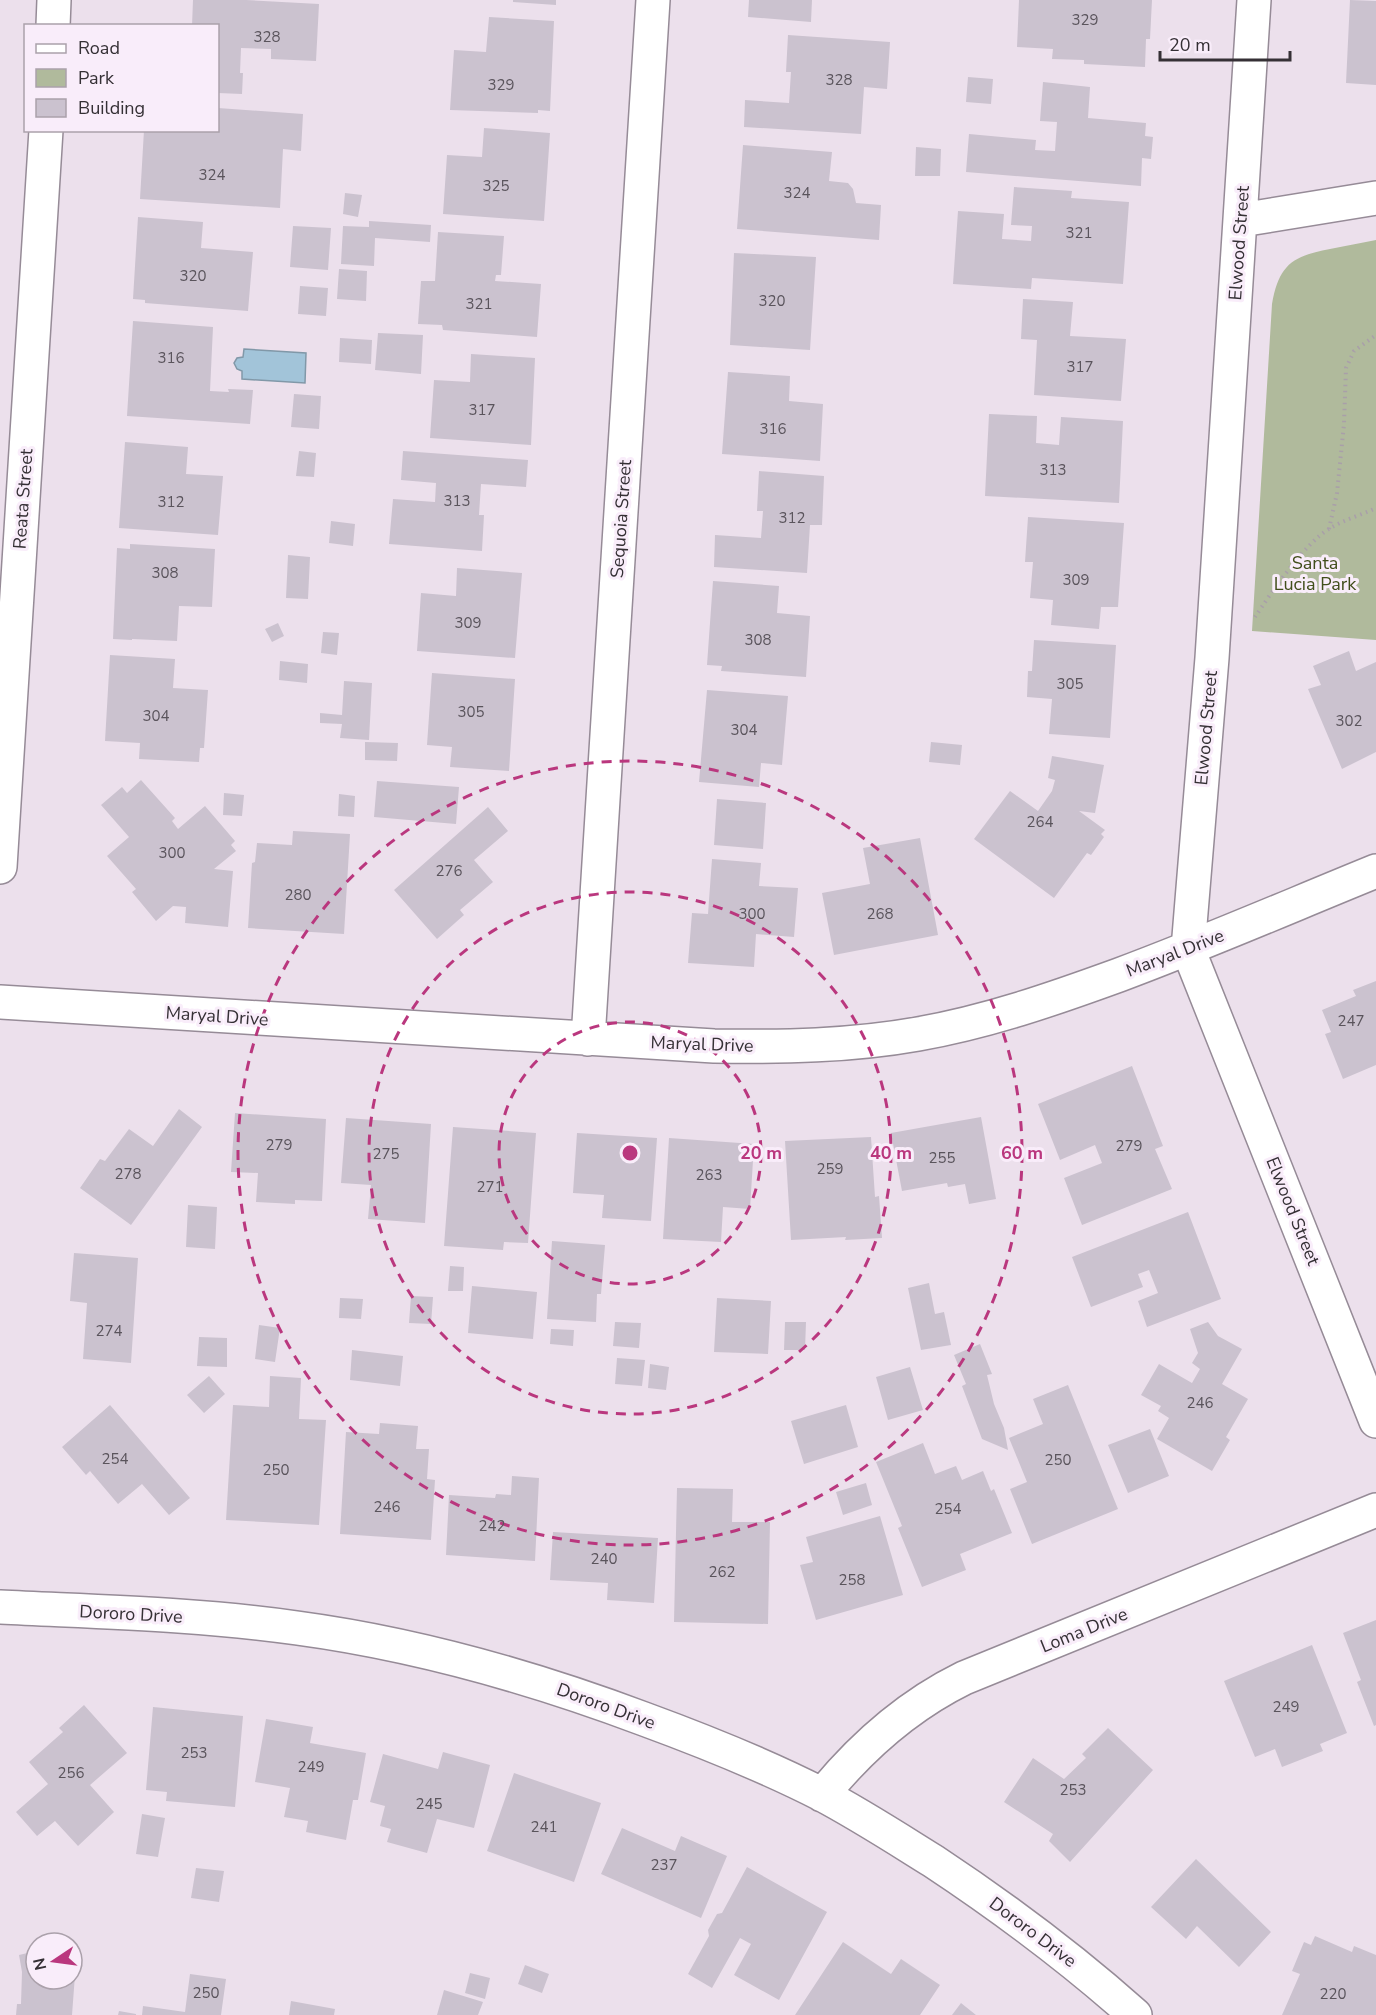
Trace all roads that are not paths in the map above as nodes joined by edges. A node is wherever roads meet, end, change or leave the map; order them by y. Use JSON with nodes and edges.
{"nodes":[{"id":1,"x":54,"y":0,"type":"edge"},
{"id":2,"x":653,"y":0,"type":"edge"},
{"id":3,"x":1254,"y":0,"type":"edge"},
{"id":4,"x":53,"y":24,"type":"edge"},
{"id":5,"x":46,"y":132,"type":"edge"},
{"id":6,"x":1376,"y":198,"type":"edge"},
{"id":7,"x":1241,"y":220,"type":"junction"},
{"id":8,"x":0,"y":867,"type":"edge"},
{"id":9,"x":1376,"y":870,"type":"edge"},
{"id":10,"x":1188,"y":949,"type":"junction"},
{"id":11,"x":0,"y":1002,"type":"edge"},
{"id":12,"x":588,"y":1039,"type":"junction"},
{"id":13,"x":1376,"y":1421,"type":"edge"},
{"id":14,"x":1376,"y":1510,"type":"edge"},
{"id":15,"x":0,"y":1607,"type":"edge"},
{"id":16,"x":822,"y":1795,"type":"junction"},
{"id":17,"x":1135,"y":2015,"type":"edge"}],
"edges":[{"from":1,"to":4,"type":"street"},
{"from":2,"to":12,"type":"street","name":"Sequoia Street"},
{"from":3,"to":7,"type":"street","name":"Elwood Street"},
{"from":5,"to":8,"type":"street","name":"Reata Street"},
{"from":6,"to":7,"type":"street"},
{"from":7,"to":10,"type":"street","name":"Elwood Street"},
{"from":9,"to":10,"type":"street","name":"Maryal Drive"},
{"from":10,"to":12,"type":"street","name":"Maryal Drive"},
{"from":10,"to":13,"type":"street","name":"Elwood Street"},
{"from":11,"to":12,"type":"street","name":"Maryal Drive"},
{"from":14,"to":16,"type":"street","name":"Loma Drive"},
{"from":15,"to":16,"type":"street","name":"Dororo Drive"},
{"from":16,"to":17,"type":"street","name":"Dororo Drive"}]}
